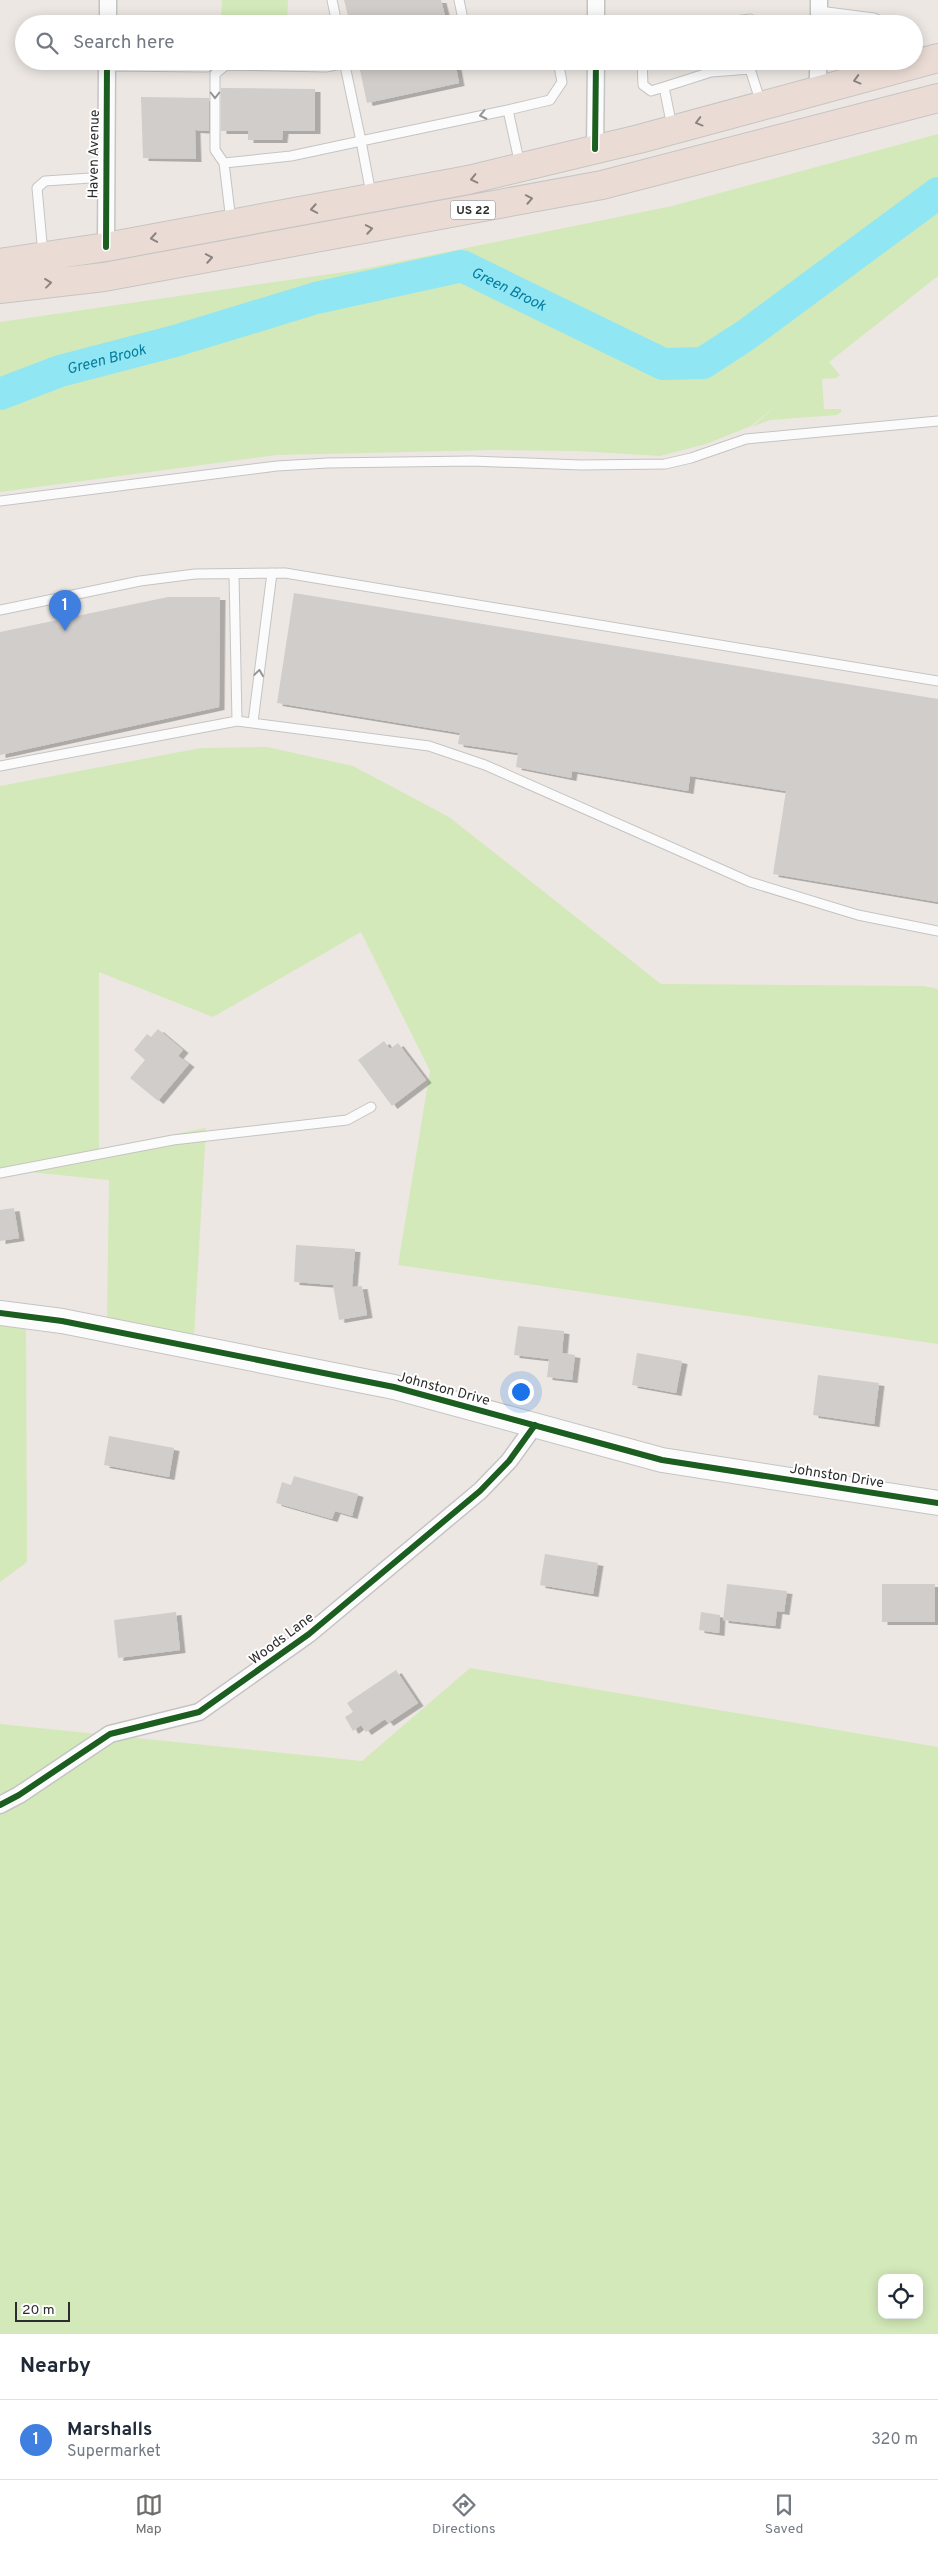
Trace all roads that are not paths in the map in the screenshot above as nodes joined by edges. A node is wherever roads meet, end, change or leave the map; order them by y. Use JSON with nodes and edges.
{"nodes":[{"id":1,"x":108,"y":0,"type":"edge"},
{"id":2,"x":332,"y":0,"type":"edge"},
{"id":3,"x":459,"y":0,"type":"edge"},
{"id":4,"x":596,"y":0,"type":"edge"},
{"id":5,"x":819,"y":12,"type":"edge"},
{"id":6,"x":108,"y":15,"type":"edge"},
{"id":7,"x":335,"y":15,"type":"edge"},
{"id":8,"x":462,"y":15,"type":"edge"},
{"id":9,"x":596,"y":15,"type":"edge"},
{"id":10,"x":846,"y":15,"type":"edge"},
{"id":11,"x":938,"y":58,"type":"edge"},
{"id":12,"x":923,"y":61,"type":"edge"},
{"id":13,"x":107,"y":70,"type":"edge"},
{"id":14,"x":220,"y":70,"type":"edge"},
{"id":15,"x":347,"y":70,"type":"edge"},
{"id":16,"x":560,"y":70,"type":"edge"},
{"id":17,"x":596,"y":70,"type":"edge"},
{"id":18,"x":642,"y":70,"type":"edge"},
{"id":19,"x":750,"y":70,"type":"joint"},
{"id":20,"x":818,"y":70,"type":"edge"},
{"id":21,"x":888,"y":70,"type":"edge"},
{"id":22,"x":664,"y":87,"type":"junction"},
{"id":23,"x":818,"y":91,"type":"junction"},
{"id":24,"x":938,"y":98,"type":"edge"},
{"id":25,"x":762,"y":106,"type":"junction"},
{"id":26,"x":508,"y":110,"type":"junction"},
{"id":27,"x":673,"y":130,"type":"junction"},
{"id":28,"x":362,"y":141,"type":"junction"},
{"id":29,"x":595,"y":149,"type":"junction"},
{"id":30,"x":224,"y":163,"type":"junction"},
{"id":31,"x":521,"y":167,"type":"junction"},
{"id":32,"x":106,"y":177,"type":"junction"},
{"id":33,"x":372,"y":198,"type":"junction"},
{"id":34,"x":231,"y":224,"type":"junction"},
{"id":35,"x":106,"y":247,"type":"junction"},
{"id":36,"x":43,"y":256,"type":"junction"},
{"id":37,"x":0,"y":263,"type":"edge"},
{"id":38,"x":0,"y":289,"type":"edge"},
{"id":39,"x":938,"y":421,"type":"edge"},
{"id":40,"x":0,"y":501,"type":"edge"},
{"id":41,"x":272,"y":573,"type":"junction"},
{"id":42,"x":234,"y":574,"type":"junction"},
{"id":43,"x":0,"y":610,"type":"edge"},
{"id":44,"x":938,"y":681,"type":"edge"},
{"id":45,"x":237,"y":720,"type":"junction"},
{"id":46,"x":253,"y":722,"type":"junction"},
{"id":47,"x":0,"y":766,"type":"edge"},
{"id":48,"x":938,"y":931,"type":"edge"},
{"id":49,"x":371,"y":1107,"type":"dead end"},
{"id":50,"x":0,"y":1173,"type":"edge"},
{"id":51,"x":0,"y":1313,"type":"edge"},
{"id":52,"x":535,"y":1425,"type":"junction"},
{"id":53,"x":938,"y":1503,"type":"edge"},
{"id":54,"x":0,"y":1805,"type":"edge"}],
"edges":[{"from":1,"to":6,"type":"street"},
{"from":2,"to":7,"type":"lane"},
{"from":3,"to":8,"type":"lane"},
{"from":4,"to":9,"type":"street"},
{"from":5,"to":10,"type":"lane"},
{"from":11,"to":12,"type":"highway","number":"US 22"},
{"from":13,"to":32,"type":"street","name":"Haven Avenue"},
{"from":14,"to":30,"type":"lane","one_way":true},
{"from":15,"to":28,"type":"lane"},
{"from":16,"to":26,"type":"lane"},
{"from":17,"to":29,"type":"street"},
{"from":18,"to":22,"type":"lane"},
{"from":19,"to":22,"type":"lane"},
{"from":19,"to":25,"type":"lane"},
{"from":20,"to":23,"type":"street"},
{"from":21,"to":23,"type":"highway","number":"US 22","one_way":true},
{"from":22,"to":27,"type":"lane"},
{"from":23,"to":25,"type":"highway","number":"US 22"},
{"from":38,"to":24,"type":"highway","number":"US 22","one_way":true},
{"from":25,"to":27,"type":"highway","number":"US 22","one_way":true},
{"from":26,"to":28,"type":"lane","one_way":true},
{"from":26,"to":31,"type":"lane"},
{"from":27,"to":29,"type":"highway","number":"US 22"},
{"from":28,"to":30,"type":"lane"},
{"from":28,"to":33,"type":"lane"},
{"from":29,"to":31,"type":"highway","number":"US 22"},
{"from":30,"to":34,"type":"lane"},
{"from":31,"to":33,"type":"highway","number":"US 22","one_way":true},
{"from":32,"to":35,"type":"street","name":"Haven Avenue"},
{"from":32,"to":36,"type":"lane"},
{"from":33,"to":34,"type":"highway","number":"US 22","one_way":true},
{"from":34,"to":35,"type":"highway","number":"US 22","one_way":true},
{"from":35,"to":36,"type":"highway","number":"US 22"},
{"from":36,"to":37,"type":"highway","number":"US 22"},
{"from":39,"to":40,"type":"lane"},
{"from":41,"to":42,"type":"lane"},
{"from":41,"to":44,"type":"lane"},
{"from":46,"to":41,"type":"lane","one_way":true},
{"from":42,"to":43,"type":"lane"},
{"from":42,"to":45,"type":"lane"},
{"from":45,"to":46,"type":"lane"},
{"from":45,"to":47,"type":"lane"},
{"from":46,"to":48,"type":"lane"},
{"from":49,"to":50,"type":"lane"},
{"from":51,"to":52,"type":"street","name":"Johnston Drive"},
{"from":52,"to":53,"type":"street","name":"Johnston Drive"},
{"from":52,"to":54,"type":"street","name":"Woods Lane"}]}
